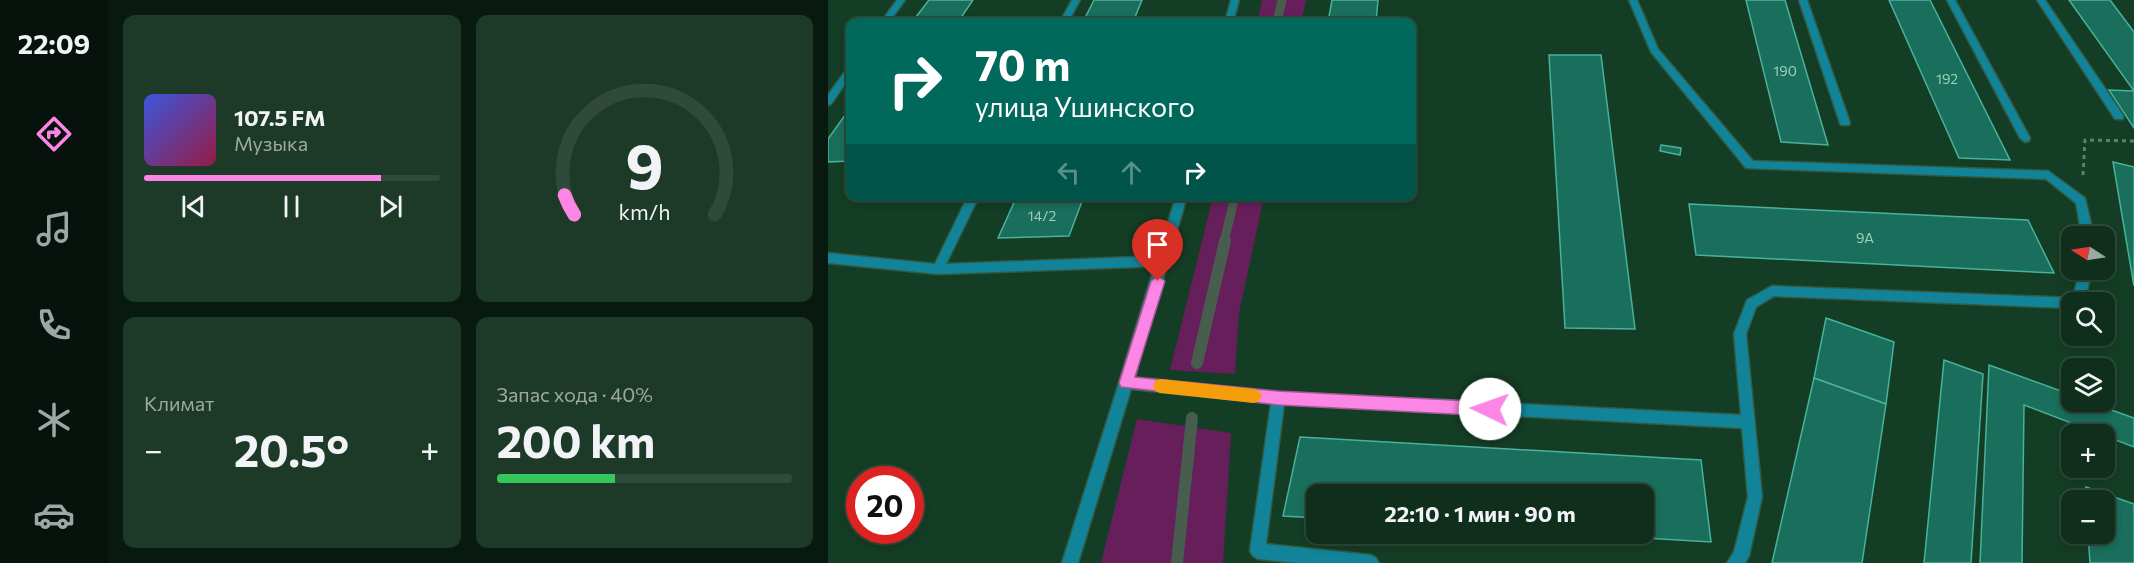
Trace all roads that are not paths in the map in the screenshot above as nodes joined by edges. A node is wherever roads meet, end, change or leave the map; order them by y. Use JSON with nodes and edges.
{"nodes":[{"id":1,"x":901,"y":0,"type":"edge"},
{"id":2,"x":1076,"y":0,"type":"edge"},
{"id":3,"x":1235,"y":0,"type":"edge"},
{"id":4,"x":1633,"y":0,"type":"edge"},
{"id":5,"x":1803,"y":0,"type":"edge"},
{"id":6,"x":1951,"y":0,"type":"edge"},
{"id":7,"x":2041,"y":0,"type":"edge"},
{"id":8,"x":888,"y":18,"type":"edge"},
{"id":9,"x":1066,"y":18,"type":"edge"},
{"id":10,"x":1230,"y":18,"type":"edge"},
{"id":11,"x":846,"y":77,"type":"edge"},
{"id":12,"x":828,"y":102,"type":"edge"},
{"id":13,"x":2119,"y":117,"type":"dead end"},
{"id":14,"x":1845,"y":123,"type":"dead end"},
{"id":15,"x":2025,"y":138,"type":"dead end"},
{"id":16,"x":972,"y":201,"type":"edge"},
{"id":17,"x":1181,"y":201,"type":"edge"},
{"id":18,"x":2086,"y":226,"type":"edge"},
{"id":19,"x":828,"y":258,"type":"edge"},
{"id":20,"x":1164,"y":261,"type":"junction"},
{"id":21,"x":938,"y":269,"type":"junction"},
{"id":22,"x":2061,"y":303,"type":"edge"},
{"id":23,"x":1126,"y":383,"type":"junction"},
{"id":24,"x":1278,"y":398,"type":"junction"},
{"id":25,"x":1749,"y":422,"type":"junction"},
{"id":26,"x":1070,"y":563,"type":"edge"},
{"id":27,"x":1371,"y":563,"type":"edge"},
{"id":28,"x":1735,"y":563,"type":"edge"}],
"edges":[{"from":1,"to":8,"type":"street"},
{"from":2,"to":9,"type":"street"},
{"from":3,"to":10,"type":"street"},
{"from":4,"to":18,"type":"street"},
{"from":5,"to":14,"type":"street"},
{"from":6,"to":15,"type":"street"},
{"from":7,"to":13,"type":"street"},
{"from":11,"to":12,"type":"street"},
{"from":16,"to":21,"type":"street"},
{"from":17,"to":20,"type":"street"},
{"from":19,"to":21,"type":"street"},
{"from":20,"to":21,"type":"street"},
{"from":20,"to":23,"type":"street"},
{"from":22,"to":25,"type":"street"},
{"from":23,"to":24,"type":"street"},
{"from":23,"to":26,"type":"street"},
{"from":24,"to":25,"type":"street"},
{"from":24,"to":27,"type":"street"},
{"from":25,"to":28,"type":"street"}]}
